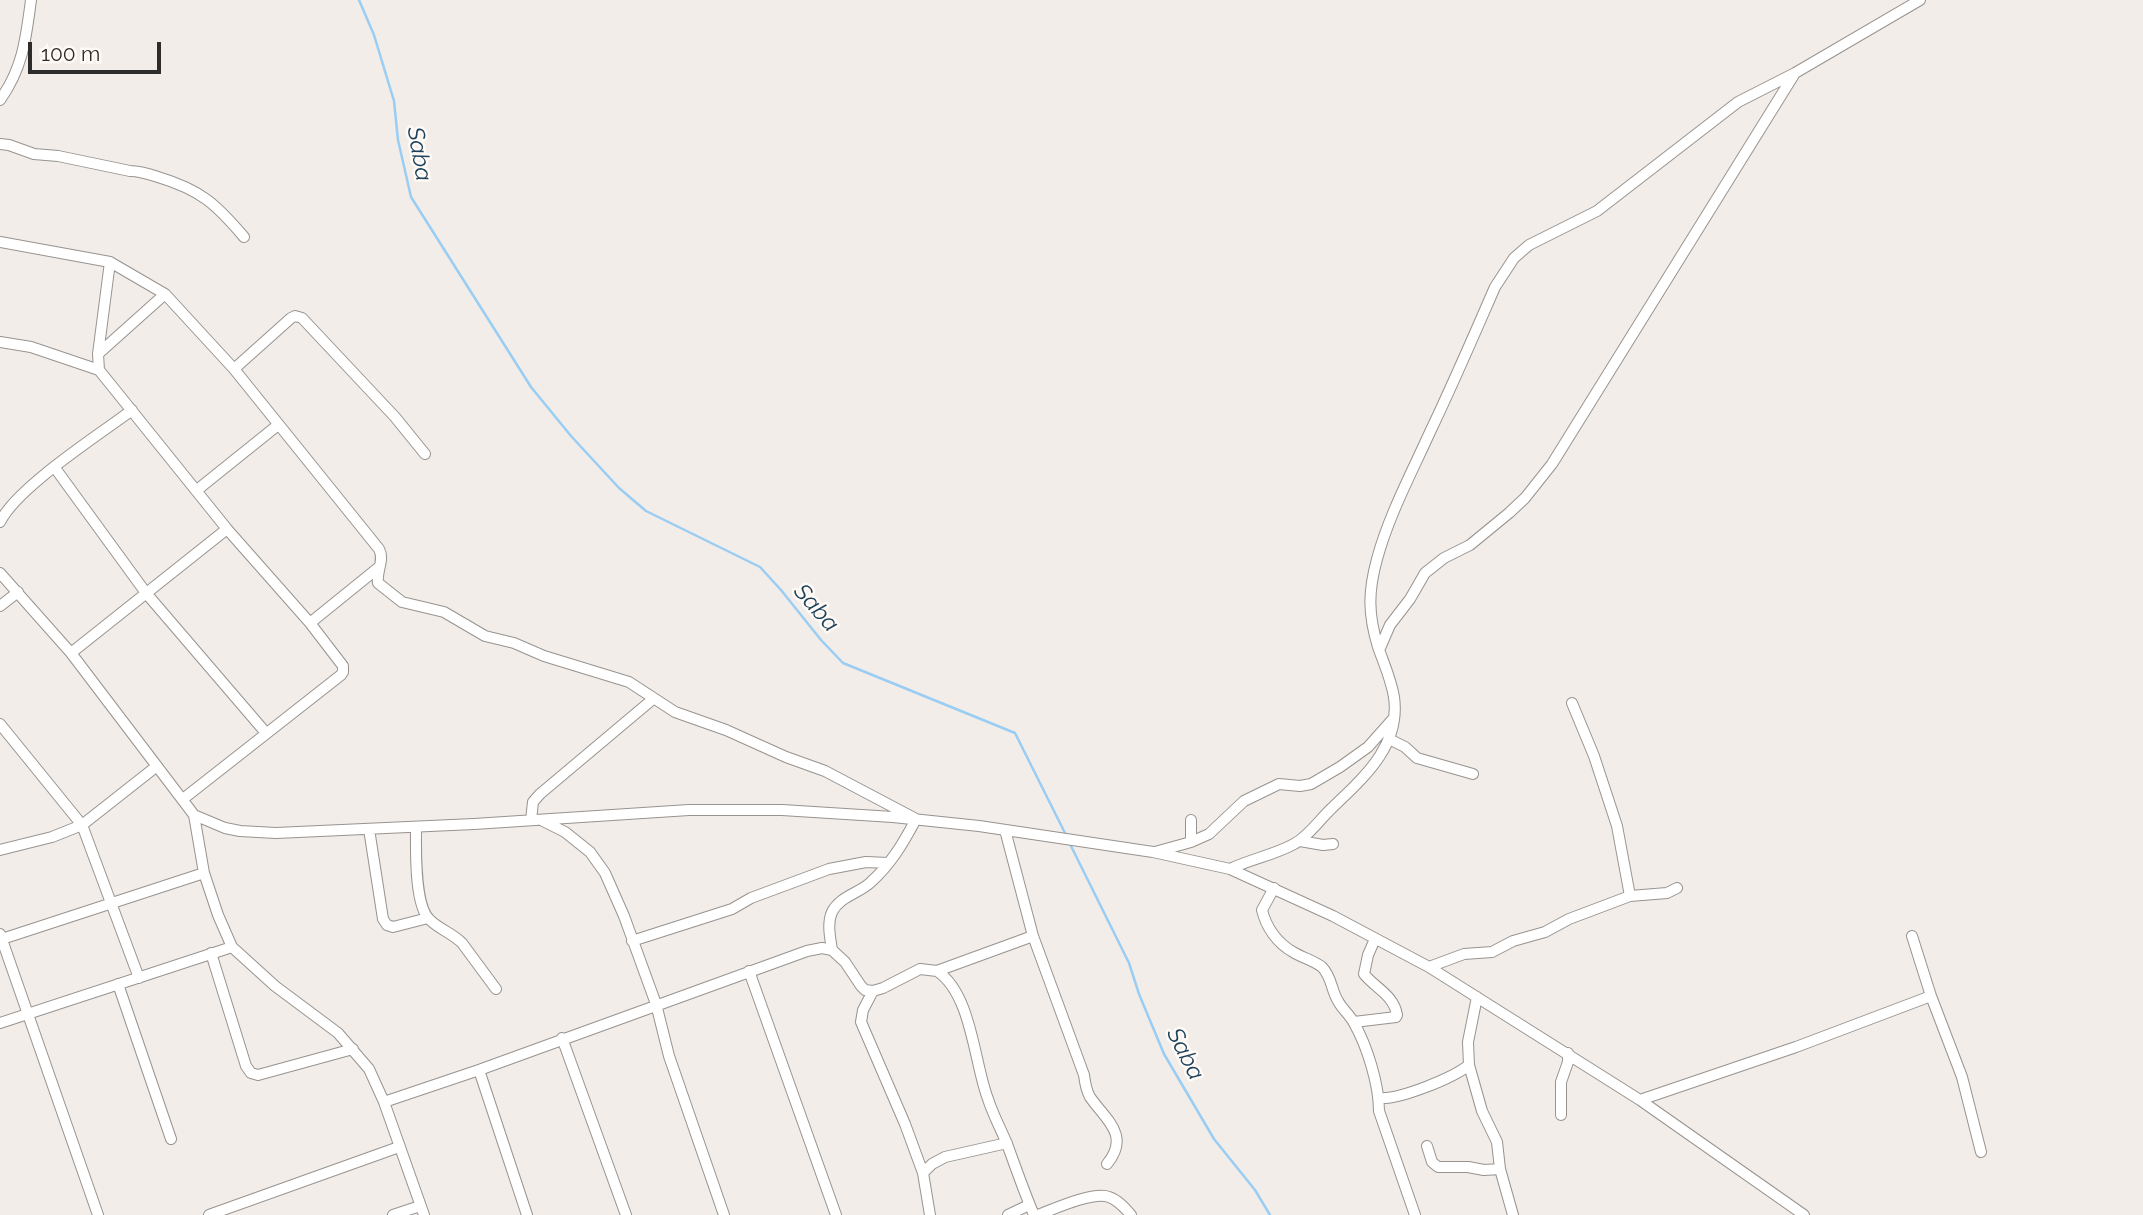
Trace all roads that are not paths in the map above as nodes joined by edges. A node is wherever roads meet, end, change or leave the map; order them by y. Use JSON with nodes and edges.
{"nodes":[{"id":1,"x":31,"y":0,"type":"edge"},
{"id":2,"x":1920,"y":0,"type":"edge"},
{"id":3,"x":1795,"y":73,"type":"junction"},
{"id":4,"x":0,"y":100,"type":"edge"},
{"id":5,"x":0,"y":144,"type":"edge"},
{"id":6,"x":244,"y":237,"type":"dead end"},
{"id":7,"x":0,"y":242,"type":"edge"},
{"id":8,"x":110,"y":262,"type":"junction"},
{"id":9,"x":165,"y":294,"type":"junction"},
{"id":10,"x":0,"y":342,"type":"edge"},
{"id":11,"x":98,"y":354,"type":"junction"},
{"id":12,"x":234,"y":369,"type":"junction"},
{"id":13,"x":99,"y":370,"type":"junction"},
{"id":14,"x":132,"y":410,"type":"junction"},
{"id":15,"x":278,"y":425,"type":"junction"},
{"id":16,"x":425,"y":454,"type":"dead end"},
{"id":17,"x":55,"y":468,"type":"junction"},
{"id":18,"x":197,"y":490,"type":"junction"},
{"id":19,"x":0,"y":522,"type":"edge"},
{"id":20,"x":226,"y":529,"type":"junction"},
{"id":21,"x":378,"y":568,"type":"junction"},
{"id":22,"x":0,"y":573,"type":"edge"},
{"id":23,"x":18,"y":592,"type":"junction"},
{"id":24,"x":146,"y":593,"type":"junction"},
{"id":25,"x":0,"y":606,"type":"edge"},
{"id":26,"x":310,"y":623,"type":"junction"},
{"id":27,"x":1379,"y":650,"type":"junction"},
{"id":28,"x":71,"y":653,"type":"junction"},
{"id":29,"x":653,"y":699,"type":"junction"},
{"id":30,"x":1572,"y":703,"type":"dead end"},
{"id":31,"x":1394,"y":718,"type":"junction"},
{"id":32,"x":0,"y":725,"type":"edge"},
{"id":33,"x":266,"y":733,"type":"junction"},
{"id":34,"x":1389,"y":739,"type":"junction"},
{"id":35,"x":158,"y":766,"type":"junction"},
{"id":36,"x":1473,"y":774,"type":"dead end"},
{"id":37,"x":183,"y":799,"type":"junction"},
{"id":38,"x":194,"y":815,"type":"junction"},
{"id":39,"x":916,"y":819,"type":"junction"},
{"id":40,"x":536,"y":820,"type":"junction"},
{"id":41,"x":1191,"y":820,"type":"dead end"},
{"id":42,"x":82,"y":825,"type":"junction"},
{"id":43,"x":416,"y":827,"type":"junction"},
{"id":44,"x":369,"y":829,"type":"junction"},
{"id":45,"x":1005,"y":830,"type":"junction"},
{"id":46,"x":1300,"y":841,"type":"junction"},
{"id":47,"x":1191,"y":842,"type":"junction"},
{"id":48,"x":1333,"y":844,"type":"dead end"},
{"id":49,"x":0,"y":849,"type":"edge"},
{"id":50,"x":1153,"y":852,"type":"junction"},
{"id":51,"x":888,"y":863,"type":"junction"},
{"id":52,"x":1230,"y":869,"type":"junction"},
{"id":53,"x":204,"y":873,"type":"junction"},
{"id":54,"x":1274,"y":888,"type":"junction"},
{"id":55,"x":1677,"y":888,"type":"dead end"},
{"id":56,"x":1630,"y":896,"type":"junction"},
{"id":57,"x":112,"y":904,"type":"junction"},
{"id":58,"x":428,"y":918,"type":"junction"},
{"id":59,"x":1033,"y":936,"type":"junction"},
{"id":60,"x":1912,"y":936,"type":"dead end"},
{"id":61,"x":1,"y":937,"type":"edge"},
{"id":62,"x":1375,"y":939,"type":"junction"},
{"id":63,"x":632,"y":941,"type":"junction"},
{"id":64,"x":232,"y":947,"type":"junction"},
{"id":65,"x":832,"y":950,"type":"junction"},
{"id":66,"x":211,"y":953,"type":"junction"},
{"id":67,"x":1429,"y":967,"type":"junction"},
{"id":68,"x":750,"y":971,"type":"junction"},
{"id":69,"x":937,"y":971,"type":"junction"},
{"id":70,"x":139,"y":978,"type":"junction"},
{"id":71,"x":118,"y":984,"type":"junction"},
{"id":72,"x":496,"y":989,"type":"dead end"},
{"id":73,"x":873,"y":991,"type":"junction"},
{"id":74,"x":1931,"y":996,"type":"junction"},
{"id":75,"x":1477,"y":997,"type":"junction"},
{"id":76,"x":656,"y":1004,"type":"junction"},
{"id":77,"x":28,"y":1014,"type":"junction"},
{"id":78,"x":1354,"y":1022,"type":"junction"},
{"id":79,"x":0,"y":1023,"type":"edge"},
{"id":80,"x":562,"y":1038,"type":"junction"},
{"id":81,"x":353,"y":1049,"type":"junction"},
{"id":82,"x":1568,"y":1053,"type":"junction"},
{"id":83,"x":1469,"y":1065,"type":"junction"},
{"id":84,"x":479,"y":1070,"type":"junction"},
{"id":85,"x":1379,"y":1098,"type":"junction"},
{"id":86,"x":1640,"y":1100,"type":"junction"},
{"id":87,"x":384,"y":1102,"type":"junction"},
{"id":88,"x":1560,"y":1115,"type":"dead end"},
{"id":89,"x":171,"y":1139,"type":"dead end"},
{"id":90,"x":1007,"y":1143,"type":"junction"},
{"id":91,"x":1427,"y":1146,"type":"dead end"},
{"id":92,"x":399,"y":1147,"type":"junction"},
{"id":93,"x":1981,"y":1152,"type":"dead end"},
{"id":94,"x":1107,"y":1164,"type":"dead end"},
{"id":95,"x":1500,"y":1169,"type":"junction"},
{"id":96,"x":923,"y":1173,"type":"junction"},
{"id":97,"x":422,"y":1210,"type":"edge"},
{"id":98,"x":1033,"y":1212,"type":"edge"},
{"id":99,"x":98,"y":1215,"type":"edge"},
{"id":100,"x":209,"y":1215,"type":"edge"},
{"id":101,"x":393,"y":1215,"type":"edge"},
{"id":102,"x":527,"y":1215,"type":"edge"},
{"id":103,"x":626,"y":1215,"type":"edge"},
{"id":104,"x":724,"y":1215,"type":"edge"},
{"id":105,"x":836,"y":1215,"type":"edge"},
{"id":106,"x":930,"y":1215,"type":"edge"},
{"id":107,"x":1007,"y":1215,"type":"edge"},
{"id":108,"x":1131,"y":1215,"type":"edge"},
{"id":109,"x":1415,"y":1215,"type":"edge"},
{"id":110,"x":1513,"y":1215,"type":"edge"},
{"id":111,"x":1804,"y":1215,"type":"edge"}],
"edges":[{"from":1,"to":4,"type":"street"},
{"from":2,"to":3,"type":"street"},
{"from":3,"to":27,"type":"street"},
{"from":3,"to":27,"type":"street"},
{"from":5,"to":6,"type":"street"},
{"from":7,"to":8,"type":"street"},
{"from":8,"to":9,"type":"street"},
{"from":8,"to":11,"type":"street"},
{"from":9,"to":11,"type":"street"},
{"from":9,"to":12,"type":"street"},
{"from":10,"to":13,"type":"street"},
{"from":11,"to":13,"type":"street"},
{"from":12,"to":15,"type":"street"},
{"from":12,"to":16,"type":"street"},
{"from":13,"to":14,"type":"street"},
{"from":14,"to":17,"type":"street"},
{"from":14,"to":18,"type":"street"},
{"from":15,"to":18,"type":"street"},
{"from":15,"to":21,"type":"street"},
{"from":17,"to":19,"type":"street"},
{"from":17,"to":24,"type":"street"},
{"from":18,"to":20,"type":"street"},
{"from":20,"to":24,"type":"street"},
{"from":20,"to":26,"type":"street"},
{"from":21,"to":26,"type":"street"},
{"from":21,"to":29,"type":"street"},
{"from":22,"to":23,"type":"street"},
{"from":23,"to":25,"type":"street"},
{"from":23,"to":28,"type":"street"},
{"from":24,"to":28,"type":"street"},
{"from":24,"to":33,"type":"street"},
{"from":26,"to":33,"type":"street"},
{"from":27,"to":31,"type":"street"},
{"from":28,"to":35,"type":"street"},
{"from":29,"to":39,"type":"street"},
{"from":29,"to":40,"type":"street"},
{"from":30,"to":56,"type":"street"},
{"from":31,"to":34,"type":"street"},
{"from":31,"to":47,"type":"street"},
{"from":32,"to":42,"type":"street"},
{"from":33,"to":37,"type":"street"},
{"from":34,"to":36,"type":"street"},
{"from":34,"to":46,"type":"street"},
{"from":35,"to":37,"type":"street"},
{"from":35,"to":42,"type":"street"},
{"from":37,"to":38,"type":"street"},
{"from":38,"to":44,"type":"street"},
{"from":38,"to":53,"type":"street"},
{"from":39,"to":40,"type":"street"},
{"from":39,"to":45,"type":"street"},
{"from":39,"to":51,"type":"street"},
{"from":40,"to":43,"type":"street"},
{"from":40,"to":63,"type":"street"},
{"from":41,"to":47,"type":"street"},
{"from":42,"to":49,"type":"street"},
{"from":42,"to":57,"type":"street"},
{"from":43,"to":44,"type":"street"},
{"from":43,"to":58,"type":"street"},
{"from":44,"to":58,"type":"street"},
{"from":45,"to":50,"type":"street"},
{"from":45,"to":59,"type":"street"},
{"from":46,"to":48,"type":"street"},
{"from":46,"to":52,"type":"street"},
{"from":47,"to":50,"type":"street"},
{"from":50,"to":52,"type":"street"},
{"from":51,"to":63,"type":"street"},
{"from":51,"to":65,"type":"street"},
{"from":52,"to":54,"type":"street"},
{"from":53,"to":57,"type":"street"},
{"from":53,"to":64,"type":"street"},
{"from":54,"to":62,"type":"street"},
{"from":54,"to":78,"type":"street"},
{"from":55,"to":56,"type":"street"},
{"from":56,"to":67,"type":"street"},
{"from":57,"to":61,"type":"street"},
{"from":57,"to":70,"type":"street"},
{"from":58,"to":72,"type":"street"},
{"from":59,"to":69,"type":"street"},
{"from":59,"to":94,"type":"street"},
{"from":60,"to":74,"type":"street"},
{"from":61,"to":77,"type":"street"},
{"from":62,"to":67,"type":"street"},
{"from":62,"to":78,"type":"street"},
{"from":63,"to":76,"type":"street"},
{"from":64,"to":66,"type":"street"},
{"from":64,"to":81,"type":"street"},
{"from":65,"to":68,"type":"street"},
{"from":65,"to":73,"type":"street"},
{"from":66,"to":70,"type":"street"},
{"from":66,"to":81,"type":"street"},
{"from":67,"to":75,"type":"street"},
{"from":68,"to":76,"type":"street"},
{"from":68,"to":105,"type":"street"},
{"from":69,"to":73,"type":"street"},
{"from":69,"to":90,"type":"street"},
{"from":70,"to":71,"type":"street"},
{"from":71,"to":77,"type":"street"},
{"from":71,"to":89,"type":"street"},
{"from":73,"to":96,"type":"street"},
{"from":74,"to":86,"type":"street"},
{"from":74,"to":93,"type":"street"},
{"from":75,"to":82,"type":"street"},
{"from":75,"to":83,"type":"street"},
{"from":76,"to":80,"type":"street"},
{"from":76,"to":104,"type":"street"},
{"from":77,"to":79,"type":"street"},
{"from":77,"to":99,"type":"street"},
{"from":78,"to":85,"type":"street"},
{"from":80,"to":84,"type":"street"},
{"from":80,"to":103,"type":"street"},
{"from":81,"to":87,"type":"street"},
{"from":82,"to":86,"type":"street"},
{"from":82,"to":88,"type":"street"},
{"from":83,"to":85,"type":"street"},
{"from":83,"to":95,"type":"street"},
{"from":84,"to":87,"type":"street"},
{"from":84,"to":102,"type":"street"},
{"from":85,"to":109,"type":"street"},
{"from":86,"to":111,"type":"street"},
{"from":87,"to":92,"type":"street"},
{"from":90,"to":96,"type":"street"},
{"from":90,"to":98,"type":"street"},
{"from":91,"to":95,"type":"street"},
{"from":92,"to":97,"type":"street"},
{"from":92,"to":100,"type":"street"},
{"from":95,"to":110,"type":"street"},
{"from":96,"to":106,"type":"street"},
{"from":97,"to":101,"type":"street"},
{"from":98,"to":107,"type":"street"},
{"from":98,"to":108,"type":"street"}]}
